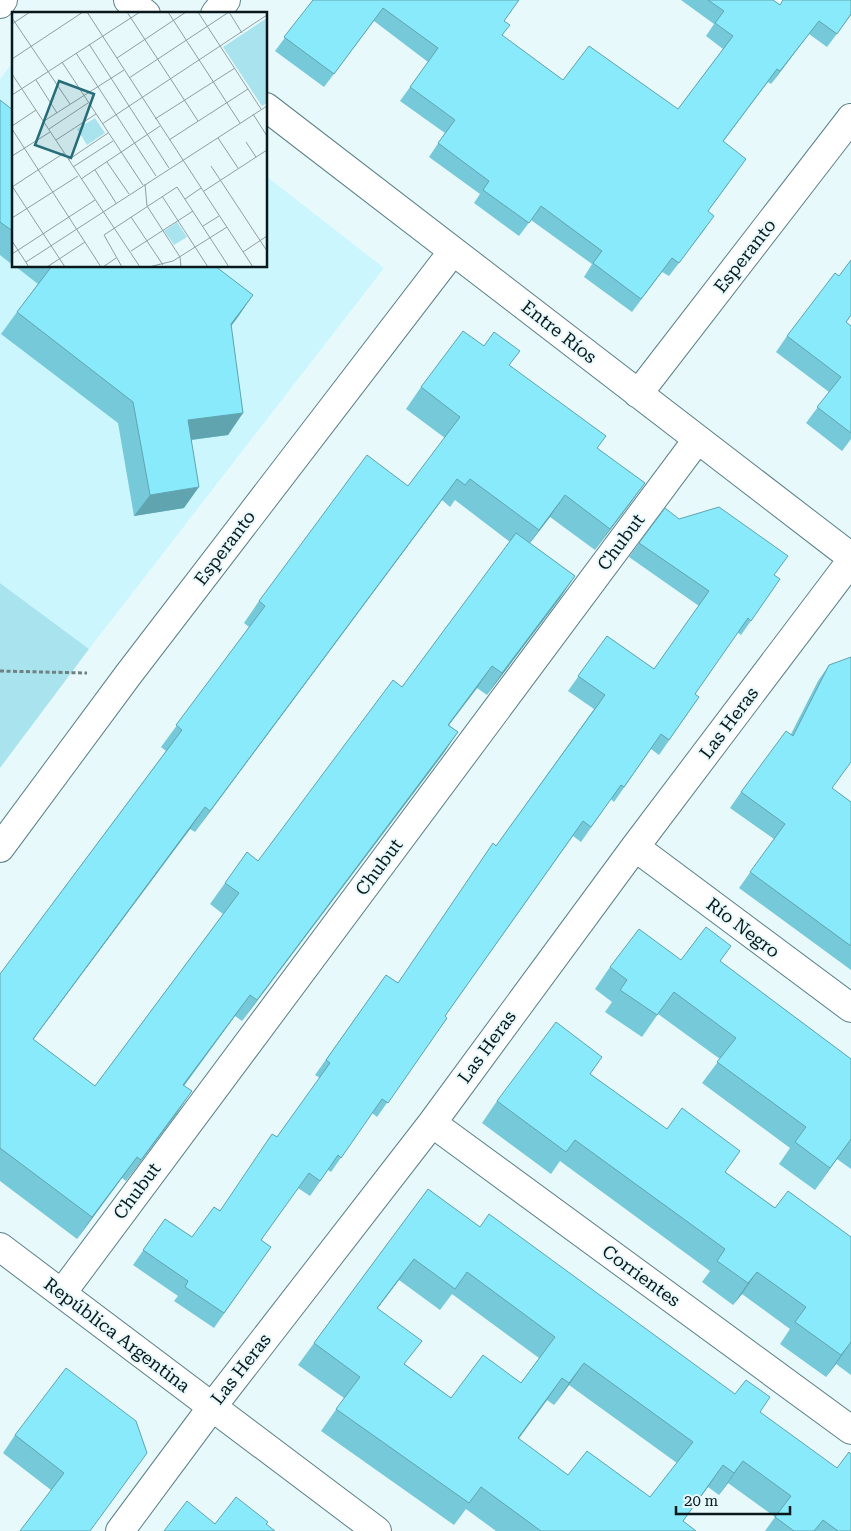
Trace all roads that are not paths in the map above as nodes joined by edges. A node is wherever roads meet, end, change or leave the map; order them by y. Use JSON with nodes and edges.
{"nodes":[{"id":1,"x":3,"y":0,"type":"edge"},
{"id":2,"x":128,"y":0,"type":"edge"},
{"id":3,"x":226,"y":0,"type":"edge"},
{"id":4,"x":0,"y":4,"type":"edge"},
{"id":5,"x":143,"y":12,"type":"edge"},
{"id":6,"x":217,"y":12,"type":"edge"},
{"id":7,"x":268,"y":109,"type":"edge"},
{"id":8,"x":851,"y":118,"type":"edge"},
{"id":9,"x":453,"y":251,"type":"junction"},
{"id":10,"x":638,"y":394,"type":"junction"},
{"id":11,"x":697,"y":440,"type":"junction"},
{"id":12,"x":851,"y":557,"type":"edge"},
{"id":13,"x":851,"y":562,"type":"edge"},
{"id":14,"x":635,"y":847,"type":"junction"},
{"id":15,"x":0,"y":848,"type":"edge"},
{"id":16,"x":851,"y":1008,"type":"edge"},
{"id":17,"x":432,"y":1123,"type":"junction"},
{"id":18,"x":0,"y":1247,"type":"edge"},
{"id":19,"x":62,"y":1293,"type":"junction"},
{"id":20,"x":212,"y":1407,"type":"junction"},
{"id":21,"x":851,"y":1430,"type":"edge"},
{"id":22,"x":120,"y":1531,"type":"edge"},
{"id":23,"x":377,"y":1531,"type":"edge"}],
"edges":[{"from":1,"to":4,"type":"street"},
{"from":2,"to":5,"type":"street"},
{"from":3,"to":6,"type":"street"},
{"from":7,"to":9,"type":"street","name":"Entre Ríos"},
{"from":8,"to":10,"type":"street","name":"Esperanto"},
{"from":9,"to":10,"type":"street","name":"Entre Ríos"},
{"from":9,"to":15,"type":"street","name":"Esperanto"},
{"from":10,"to":11,"type":"street","name":"Entre Ríos"},
{"from":11,"to":12,"type":"street","name":"Entre Ríos"},
{"from":11,"to":19,"type":"street","name":"Chubut"},
{"from":13,"to":14,"type":"street","name":"Las Heras"},
{"from":14,"to":16,"type":"street","name":"Río Negro"},
{"from":14,"to":17,"type":"street","name":"Las Heras"},
{"from":17,"to":20,"type":"street","name":"Las Heras"},
{"from":17,"to":21,"type":"street","name":"Corrientes"},
{"from":18,"to":19,"type":"street","name":"República Argentina"},
{"from":19,"to":20,"type":"street","name":"República Argentina"},
{"from":20,"to":22,"type":"street","name":"Las Heras"},
{"from":20,"to":23,"type":"street","name":"República Argentina"}]}
